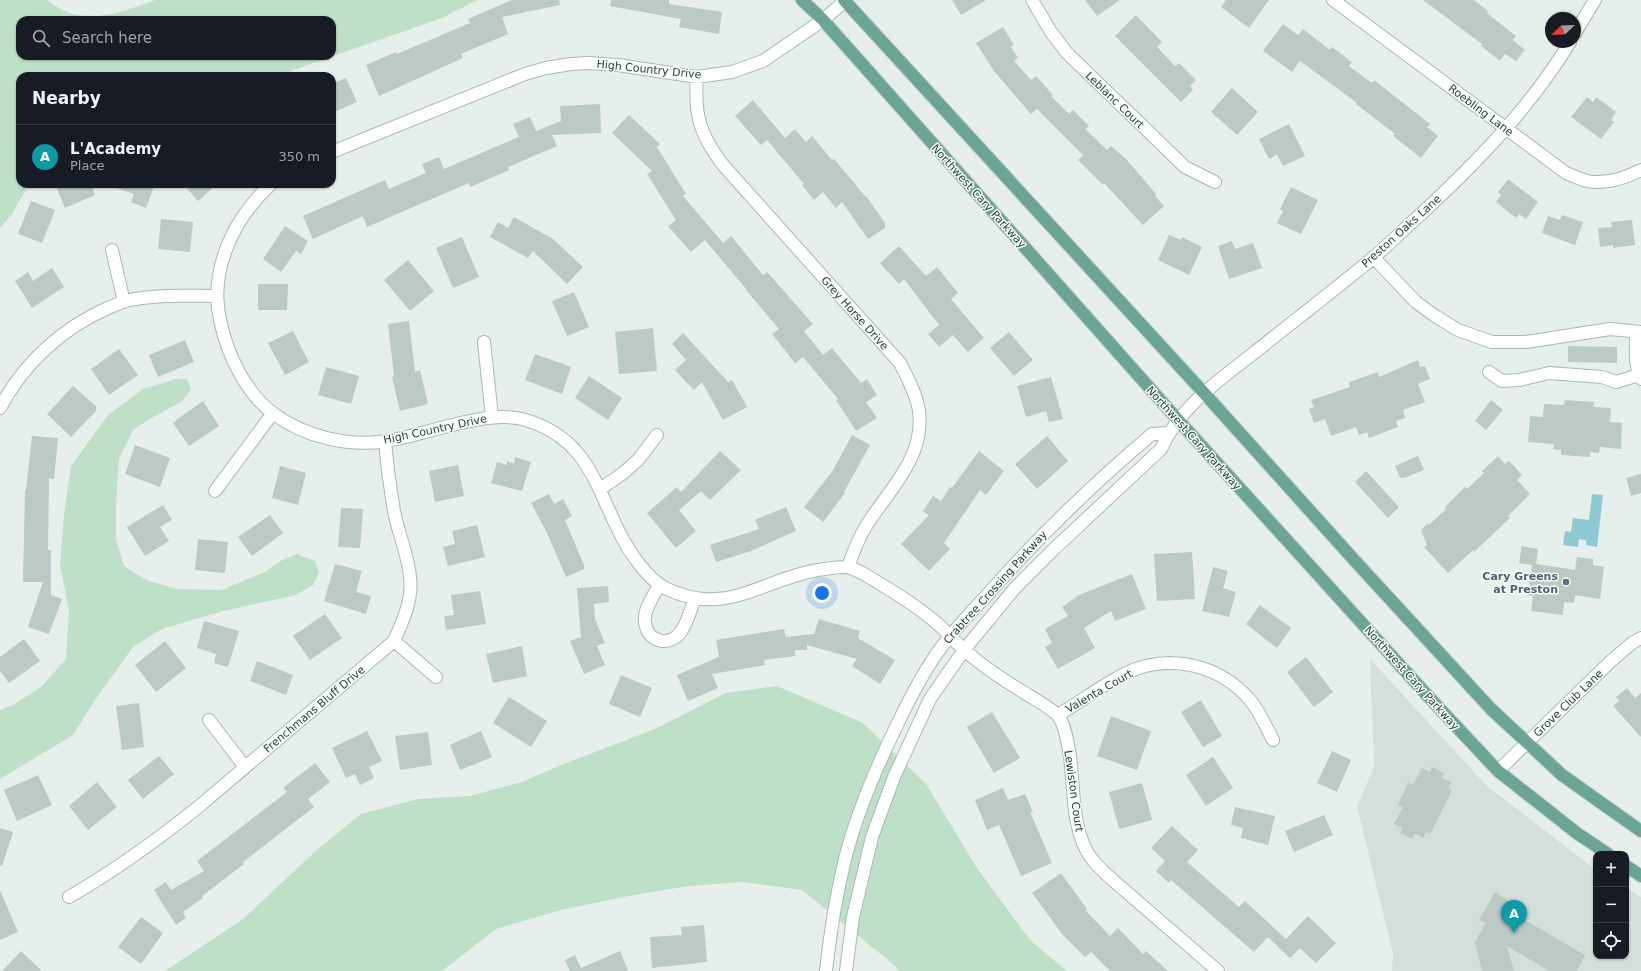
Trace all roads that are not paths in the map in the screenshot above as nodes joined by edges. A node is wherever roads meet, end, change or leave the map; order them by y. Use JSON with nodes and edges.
{"nodes":[{"id":1,"x":802,"y":0,"type":"edge"},
{"id":2,"x":845,"y":0,"type":"edge"},
{"id":3,"x":1032,"y":0,"type":"edge"},
{"id":4,"x":1333,"y":0,"type":"edge"},
{"id":5,"x":1595,"y":0,"type":"edge"},
{"id":6,"x":823,"y":20,"type":"junction"},
{"id":7,"x":1581,"y":23,"type":"edge"},
{"id":8,"x":1566,"y":48,"type":"edge"},
{"id":9,"x":697,"y":76,"type":"junction"},
{"id":10,"x":1507,"y":129,"type":"junction"},
{"id":11,"x":336,"y":150,"type":"edge"},
{"id":12,"x":1641,"y":170,"type":"edge"},
{"id":13,"x":1215,"y":182,"type":"dead end"},
{"id":14,"x":267,"y":188,"type":"edge"},
{"id":15,"x":112,"y":250,"type":"dead end"},
{"id":16,"x":1373,"y":258,"type":"junction"},
{"id":17,"x":216,"y":296,"type":"junction"},
{"id":18,"x":124,"y":302,"type":"junction"},
{"id":19,"x":1638,"y":332,"type":"edge"},
{"id":20,"x":484,"y":342,"type":"dead end"},
{"id":21,"x":1489,"y":372,"type":"dead end"},
{"id":22,"x":1640,"y":377,"type":"edge"},
{"id":23,"x":5,"y":387,"type":"edge"},
{"id":24,"x":1204,"y":393,"type":"junction"},
{"id":25,"x":0,"y":408,"type":"edge"},
{"id":26,"x":273,"y":414,"type":"junction"},
{"id":27,"x":492,"y":417,"type":"junction"},
{"id":28,"x":1178,"y":420,"type":"junction"},
{"id":29,"x":1168,"y":433,"type":"junction"},
{"id":30,"x":657,"y":435,"type":"dead end"},
{"id":31,"x":385,"y":442,"type":"junction"},
{"id":32,"x":600,"y":489,"type":"junction"},
{"id":33,"x":215,"y":491,"type":"dead end"},
{"id":34,"x":848,"y":567,"type":"junction"},
{"id":35,"x":659,"y":585,"type":"junction"},
{"id":36,"x":695,"y":598,"type":"junction"},
{"id":37,"x":950,"y":636,"type":"junction"},
{"id":38,"x":1641,"y":638,"type":"edge"},
{"id":39,"x":394,"y":641,"type":"junction"},
{"id":40,"x":964,"y":650,"type":"junction"},
{"id":41,"x":436,"y":677,"type":"dead end"},
{"id":42,"x":1058,"y":715,"type":"junction"},
{"id":43,"x":209,"y":720,"type":"dead end"},
{"id":44,"x":1273,"y":740,"type":"dead end"},
{"id":45,"x":1526,"y":744,"type":"junction"},
{"id":46,"x":245,"y":767,"type":"junction"},
{"id":47,"x":1498,"y":771,"type":"junction"},
{"id":48,"x":1641,"y":831,"type":"edge"},
{"id":49,"x":1604,"y":851,"type":"edge"},
{"id":50,"x":1629,"y":868,"type":"edge"},
{"id":51,"x":1641,"y":876,"type":"edge"},
{"id":52,"x":69,"y":897,"type":"dead end"},
{"id":53,"x":826,"y":971,"type":"edge"},
{"id":54,"x":846,"y":971,"type":"edge"},
{"id":55,"x":1218,"y":971,"type":"edge"}],
"edges":[{"from":1,"to":6,"type":"main road","name":"Northwest Cary Parkway"},
{"from":2,"to":6,"type":"street"},
{"from":2,"to":24,"type":"main road"},
{"from":3,"to":13,"type":"street","name":"Leblanc Court"},
{"from":4,"to":10,"type":"street","name":"Roebling Lane"},
{"from":5,"to":7,"type":"street"},
{"from":6,"to":9,"type":"street","name":"High Country Drive"},
{"from":6,"to":28,"type":"main road","name":"Northwest Cary Parkway"},
{"from":8,"to":10,"type":"street","name":"Preston Oaks Lane"},
{"from":9,"to":11,"type":"street","name":"High Country Drive"},
{"from":9,"to":34,"type":"street","name":"Grey Horse Drive"},
{"from":10,"to":12,"type":"street","name":"Roebling Lane"},
{"from":10,"to":16,"type":"street","name":"Preston Oaks Lane"},
{"from":14,"to":17,"type":"street","name":"High Country Drive"},
{"from":15,"to":18,"type":"street"},
{"from":16,"to":19,"type":"street"},
{"from":16,"to":24,"type":"street","name":"Preston Oaks Lane"},
{"from":17,"to":18,"type":"street"},
{"from":17,"to":26,"type":"street","name":"High Country Drive"},
{"from":18,"to":23,"type":"street"},
{"from":19,"to":22,"type":"street"},
{"from":20,"to":27,"type":"street"},
{"from":21,"to":22,"type":"street"},
{"from":23,"to":25,"type":"street"},
{"from":24,"to":28,"type":"street","name":"Crabtree Crossing Parkway"},
{"from":24,"to":45,"type":"main road"},
{"from":26,"to":31,"type":"street","name":"High Country Drive"},
{"from":26,"to":33,"type":"street"},
{"from":27,"to":31,"type":"street","name":"High Country Drive"},
{"from":27,"to":32,"type":"street","name":"High Country Drive"},
{"from":28,"to":29,"type":"street","name":"Crabtree Crossing Parkway"},
{"from":28,"to":47,"type":"main road","name":"Northwest Cary Parkway"},
{"from":29,"to":37,"type":"street","name":"Crabtree Crossing Parkway"},
{"from":29,"to":40,"type":"street","name":"Crabtree Crossing Parkway"},
{"from":30,"to":32,"type":"street"},
{"from":31,"to":39,"type":"street","name":"Frenchmans Bluff Drive"},
{"from":32,"to":35,"type":"street","name":"High Country Drive"},
{"from":34,"to":36,"type":"street","name":"High Country Drive"},
{"from":34,"to":37,"type":"street"},
{"from":35,"to":36,"type":"street","name":"High Country Drive"},
{"from":35,"to":36,"type":"street"},
{"from":37,"to":40,"type":"street"},
{"from":37,"to":53,"type":"street","name":"Crabtree Crossing Parkway"},
{"from":38,"to":45,"type":"street","name":"Grove Club Lane"},
{"from":39,"to":41,"type":"street"},
{"from":39,"to":46,"type":"street","name":"Frenchmans Bluff Drive"},
{"from":40,"to":42,"type":"street"},
{"from":40,"to":54,"type":"street","name":"Crabtree Crossing Parkway"},
{"from":42,"to":44,"type":"street","name":"Valenta Court"},
{"from":42,"to":55,"type":"street","name":"Lewiston Court"},
{"from":43,"to":46,"type":"street"},
{"from":45,"to":47,"type":"street","name":"Grove Club Lane"},
{"from":45,"to":48,"type":"main road"},
{"from":46,"to":52,"type":"street","name":"Frenchmans Bluff Drive"},
{"from":47,"to":49,"type":"main road","name":"Northwest Cary Parkway"},
{"from":50,"to":51,"type":"main road"}]}
